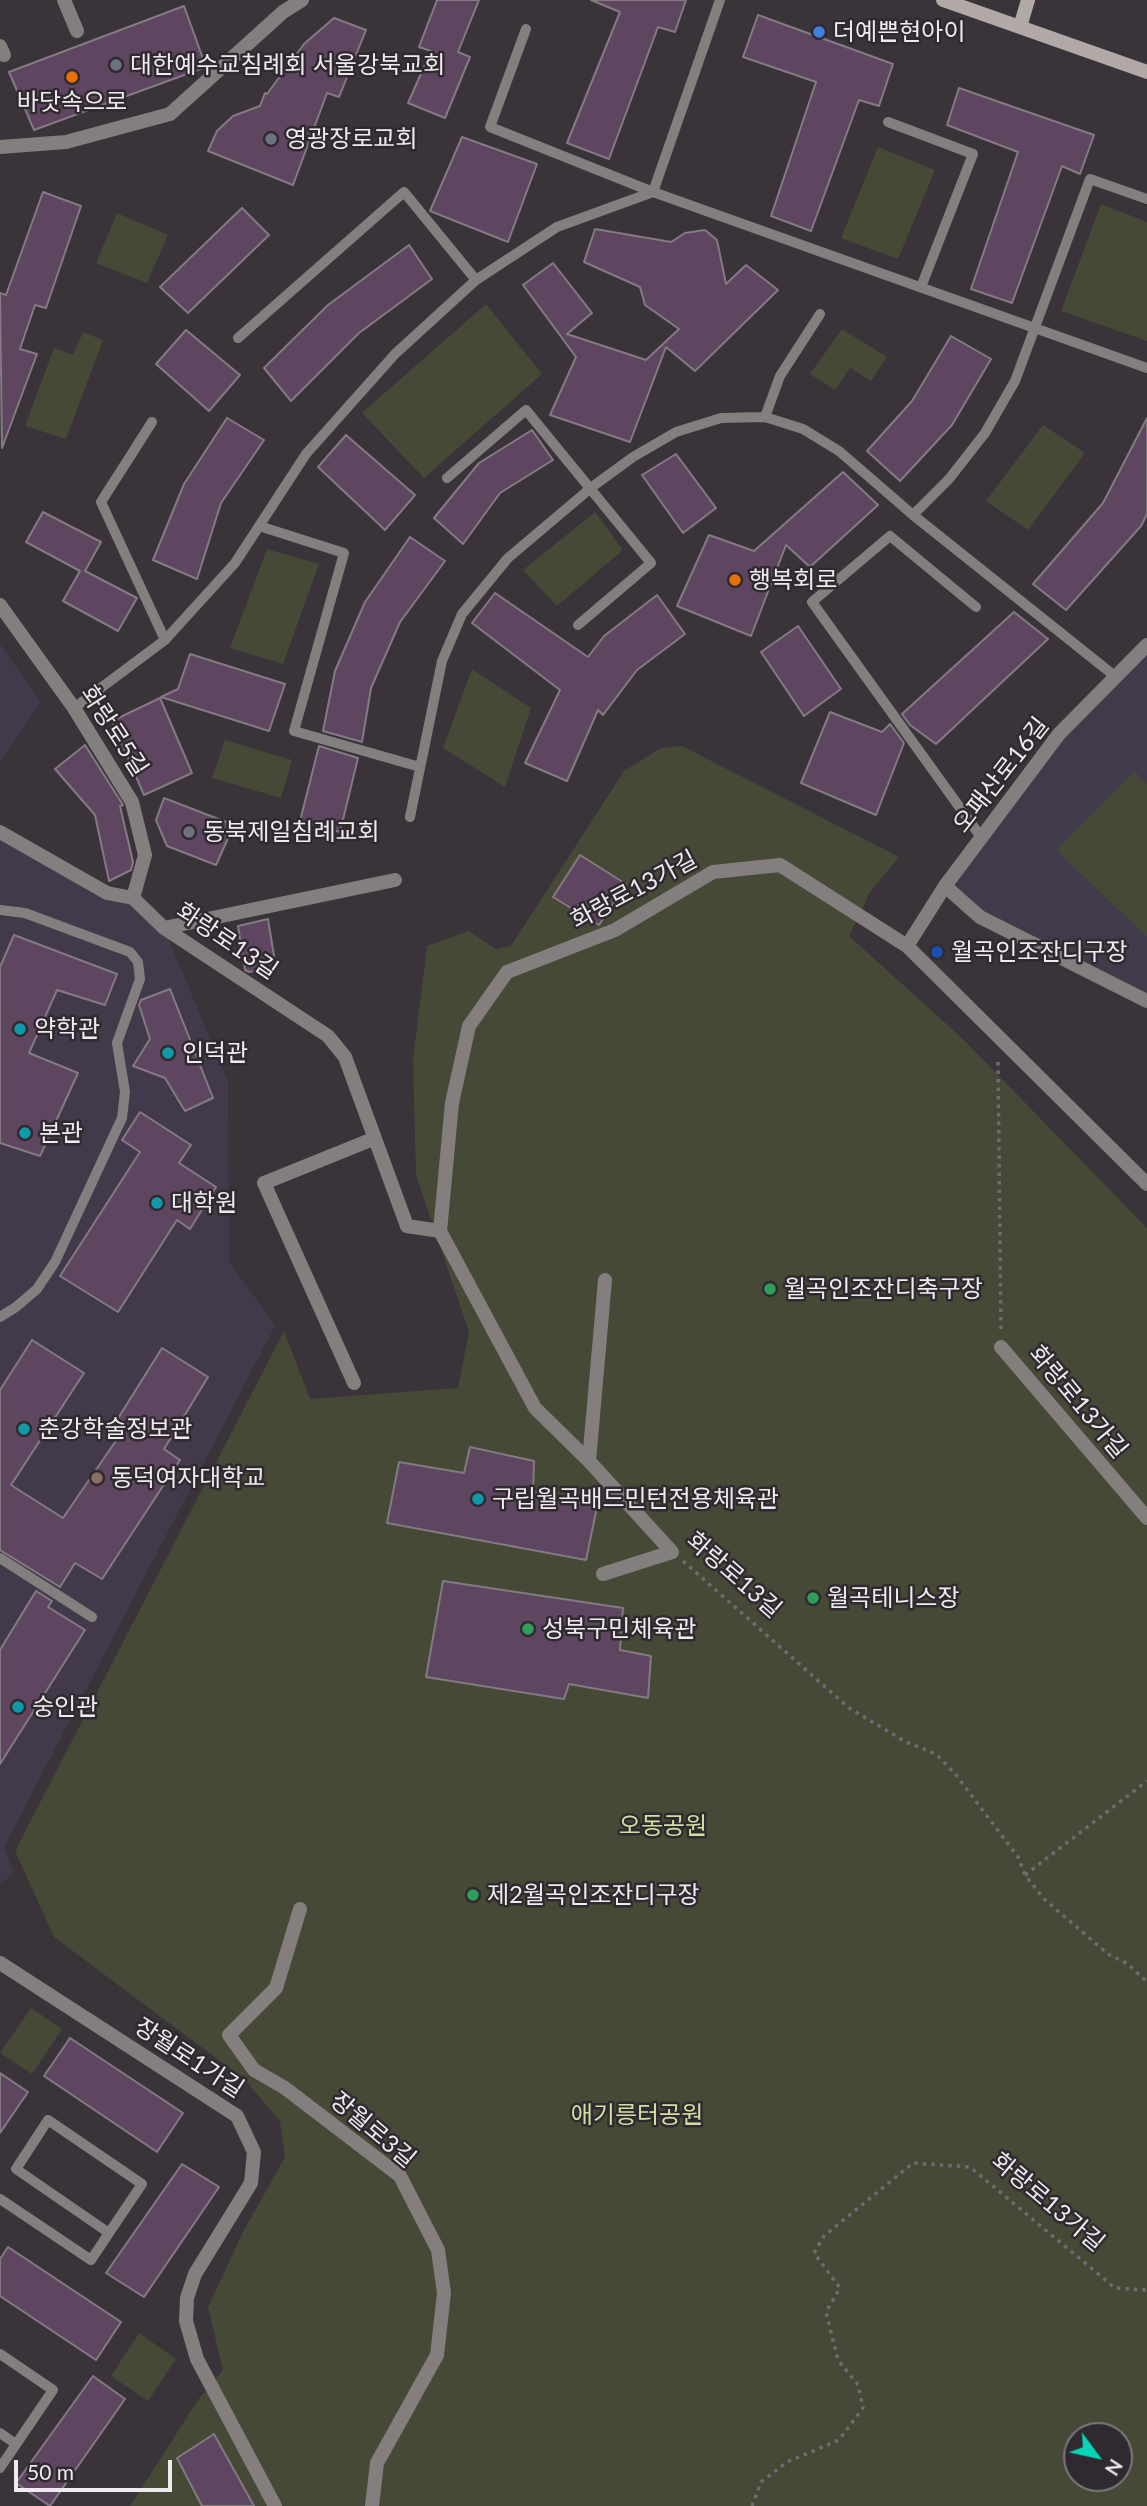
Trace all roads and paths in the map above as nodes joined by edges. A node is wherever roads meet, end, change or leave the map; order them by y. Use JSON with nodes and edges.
{"nodes":[{"id":1,"x":64,"y":0,"type":"edge"},
{"id":2,"x":302,"y":0,"type":"edge"},
{"id":3,"x":720,"y":0,"type":"edge"},
{"id":4,"x":943,"y":0,"type":"edge"},
{"id":5,"x":1028,"y":0,"type":"edge"},
{"id":6,"x":1020,"y":27,"type":"junction"},
{"id":7,"x":526,"y":29,"type":"dead end"},
{"id":8,"x":77,"y":31,"type":"dead end"},
{"id":9,"x":1147,"y":72,"type":"edge"},
{"id":10,"x":888,"y":122,"type":"dead end"},
{"id":11,"x":0,"y":147,"type":"edge"},
{"id":12,"x":653,"y":192,"type":"junction"},
{"id":13,"x":1147,"y":199,"type":"edge"},
{"id":14,"x":476,"y":280,"type":"junction"},
{"id":15,"x":921,"y":287,"type":"junction"},
{"id":16,"x":820,"y":314,"type":"dead end"},
{"id":17,"x":1035,"y":328,"type":"junction"},
{"id":18,"x":238,"y":338,"type":"dead end"},
{"id":19,"x":1147,"y":368,"type":"edge"},
{"id":20,"x":765,"y":417,"type":"junction"},
{"id":21,"x":152,"y":422,"type":"dead end"},
{"id":22,"x":447,"y":478,"type":"dead end"},
{"id":23,"x":592,"y":487,"type":"junction"},
{"id":24,"x":913,"y":515,"type":"junction"},
{"id":25,"x":260,"y":526,"type":"junction"},
{"id":26,"x":0,"y":605,"type":"edge"},
{"id":27,"x":976,"y":607,"type":"dead end"},
{"id":28,"x":578,"y":625,"type":"dead end"},
{"id":29,"x":165,"y":640,"type":"junction"},
{"id":30,"x":1147,"y":645,"type":"edge"},
{"id":31,"x":1116,"y":677,"type":"junction"},
{"id":32,"x":74,"y":708,"type":"junction"},
{"id":33,"x":420,"y":767,"type":"junction"},
{"id":34,"x":410,"y":817,"type":"dead end"},
{"id":35,"x":0,"y":832,"type":"edge"},
{"id":36,"x":981,"y":837,"type":"junction"},
{"id":37,"x":395,"y":880,"type":"dead end"},
{"id":38,"x":945,"y":886,"type":"junction"},
{"id":39,"x":132,"y":898,"type":"junction"},
{"id":40,"x":0,"y":910,"type":"edge"},
{"id":41,"x":164,"y":928,"type":"junction"},
{"id":42,"x":907,"y":946,"type":"junction"},
{"id":43,"x":1147,"y":1000,"type":"edge"},
{"id":44,"x":998,"y":1036,"type":"junction"},
{"id":45,"x":373,"y":1139,"type":"junction"},
{"id":46,"x":1147,"y":1184,"type":"edge"},
{"id":47,"x":440,"y":1231,"type":"junction"},
{"id":48,"x":605,"y":1280,"type":"dead end"},
{"id":49,"x":0,"y":1317,"type":"edge"},
{"id":50,"x":1001,"y":1347,"type":"joint"},
{"id":51,"x":354,"y":1383,"type":"dead end"},
{"id":52,"x":589,"y":1461,"type":"junction"},
{"id":53,"x":1147,"y":1518,"type":"edge"},
{"id":54,"x":672,"y":1552,"type":"junction"},
{"id":55,"x":0,"y":1559,"type":"edge"},
{"id":56,"x":603,"y":1574,"type":"dead end"},
{"id":57,"x":92,"y":1617,"type":"dead end"},
{"id":58,"x":1147,"y":1781,"type":"edge"},
{"id":59,"x":1025,"y":1875,"type":"junction"},
{"id":60,"x":299,"y":1909,"type":"dead end"},
{"id":61,"x":0,"y":1963,"type":"edge"},
{"id":62,"x":1147,"y":1982,"type":"edge"},
{"id":63,"x":0,"y":2199,"type":"edge"},
{"id":64,"x":109,"y":2233,"type":"junction"},
{"id":65,"x":1147,"y":2290,"type":"edge"},
{"id":66,"x":0,"y":2354,"type":"edge"},
{"id":67,"x":0,"y":2433,"type":"edge"},
{"id":68,"x":16,"y":2444,"type":"junction"},
{"id":69,"x":0,"y":2468,"type":"edge"},
{"id":70,"x":275,"y":2506,"type":"edge"},
{"id":71,"x":372,"y":2506,"type":"edge"},
{"id":72,"x":752,"y":2506,"type":"edge"}],
"edges":[{"from":1,"to":8,"type":"street"},
{"from":2,"to":11,"type":"street"},
{"from":3,"to":12,"type":"lane"},
{"from":4,"to":6,"type":"main road"},
{"from":5,"to":6,"type":"main road"},
{"from":6,"to":9,"type":"main road"},
{"from":7,"to":12,"type":"lane"},
{"from":10,"to":15,"type":"lane"},
{"from":12,"to":14,"type":"lane"},
{"from":12,"to":15,"type":"lane"},
{"from":13,"to":17,"type":"lane"},
{"from":14,"to":18,"type":"lane"},
{"from":14,"to":25,"type":"lane"},
{"from":15,"to":17,"type":"lane"},
{"from":16,"to":20,"type":"lane"},
{"from":17,"to":19,"type":"lane"},
{"from":17,"to":24,"type":"lane"},
{"from":20,"to":23,"type":"lane"},
{"from":20,"to":24,"type":"lane"},
{"from":21,"to":29,"type":"lane"},
{"from":22,"to":23,"type":"lane"},
{"from":23,"to":28,"type":"lane"},
{"from":23,"to":33,"type":"lane"},
{"from":24,"to":31,"type":"lane"},
{"from":25,"to":29,"type":"lane"},
{"from":25,"to":33,"type":"lane"},
{"from":26,"to":32,"type":"street","name":"화랑로5길"},
{"from":27,"to":36,"type":"lane"},
{"from":29,"to":32,"type":"lane"},
{"from":30,"to":31,"type":"street","name":"오패산로16길"},
{"from":31,"to":36,"type":"street","name":"오패산로16길"},
{"from":32,"to":39,"type":"street","name":"화랑로5길"},
{"from":33,"to":34,"type":"lane"},
{"from":35,"to":39,"type":"street","name":"화랑로13길"},
{"from":36,"to":38,"type":"street","name":"오패산로16길"},
{"from":37,"to":41,"type":"street"},
{"from":38,"to":42,"type":"street","name":"오패산로16길"},
{"from":38,"to":43,"type":"street"},
{"from":39,"to":41,"type":"street","name":"화랑로13길"},
{"from":40,"to":49,"type":"lane"},
{"from":41,"to":45,"type":"street","name":"화랑로13길"},
{"from":42,"to":44,"type":"street","name":"화랑로13가길"},
{"from":42,"to":47,"type":"street","name":"화랑로13가길"},
{"from":44,"to":46,"type":"street","name":"화랑로13가길"},
{"from":44,"to":50,"type":"path"},
{"from":45,"to":47,"type":"street","name":"화랑로13길"},
{"from":45,"to":51,"type":"street"},
{"from":47,"to":52,"type":"street","name":"화랑로13길"},
{"from":48,"to":52,"type":"street"},
{"from":50,"to":53,"type":"street","name":"화랑로13가길"},
{"from":52,"to":54,"type":"street","name":"화랑로13길"},
{"from":54,"to":56,"type":"street"},
{"from":54,"to":59,"type":"path","name":"화랑로13길"},
{"from":55,"to":57,"type":"lane"},
{"from":58,"to":59,"type":"path"},
{"from":59,"to":62,"type":"path","name":"화랑로13길"},
{"from":60,"to":71,"type":"street","name":"장월로3길"},
{"from":61,"to":70,"type":"street","name":"장월로1가길"},
{"from":63,"to":64,"type":"lane"},
{"from":64,"to":64,"type":"lane"},
{"from":65,"to":72,"type":"path","name":"화랑로13가길"},
{"from":66,"to":68,"type":"lane"},
{"from":67,"to":68,"type":"lane"},
{"from":68,"to":69,"type":"lane"}]}
